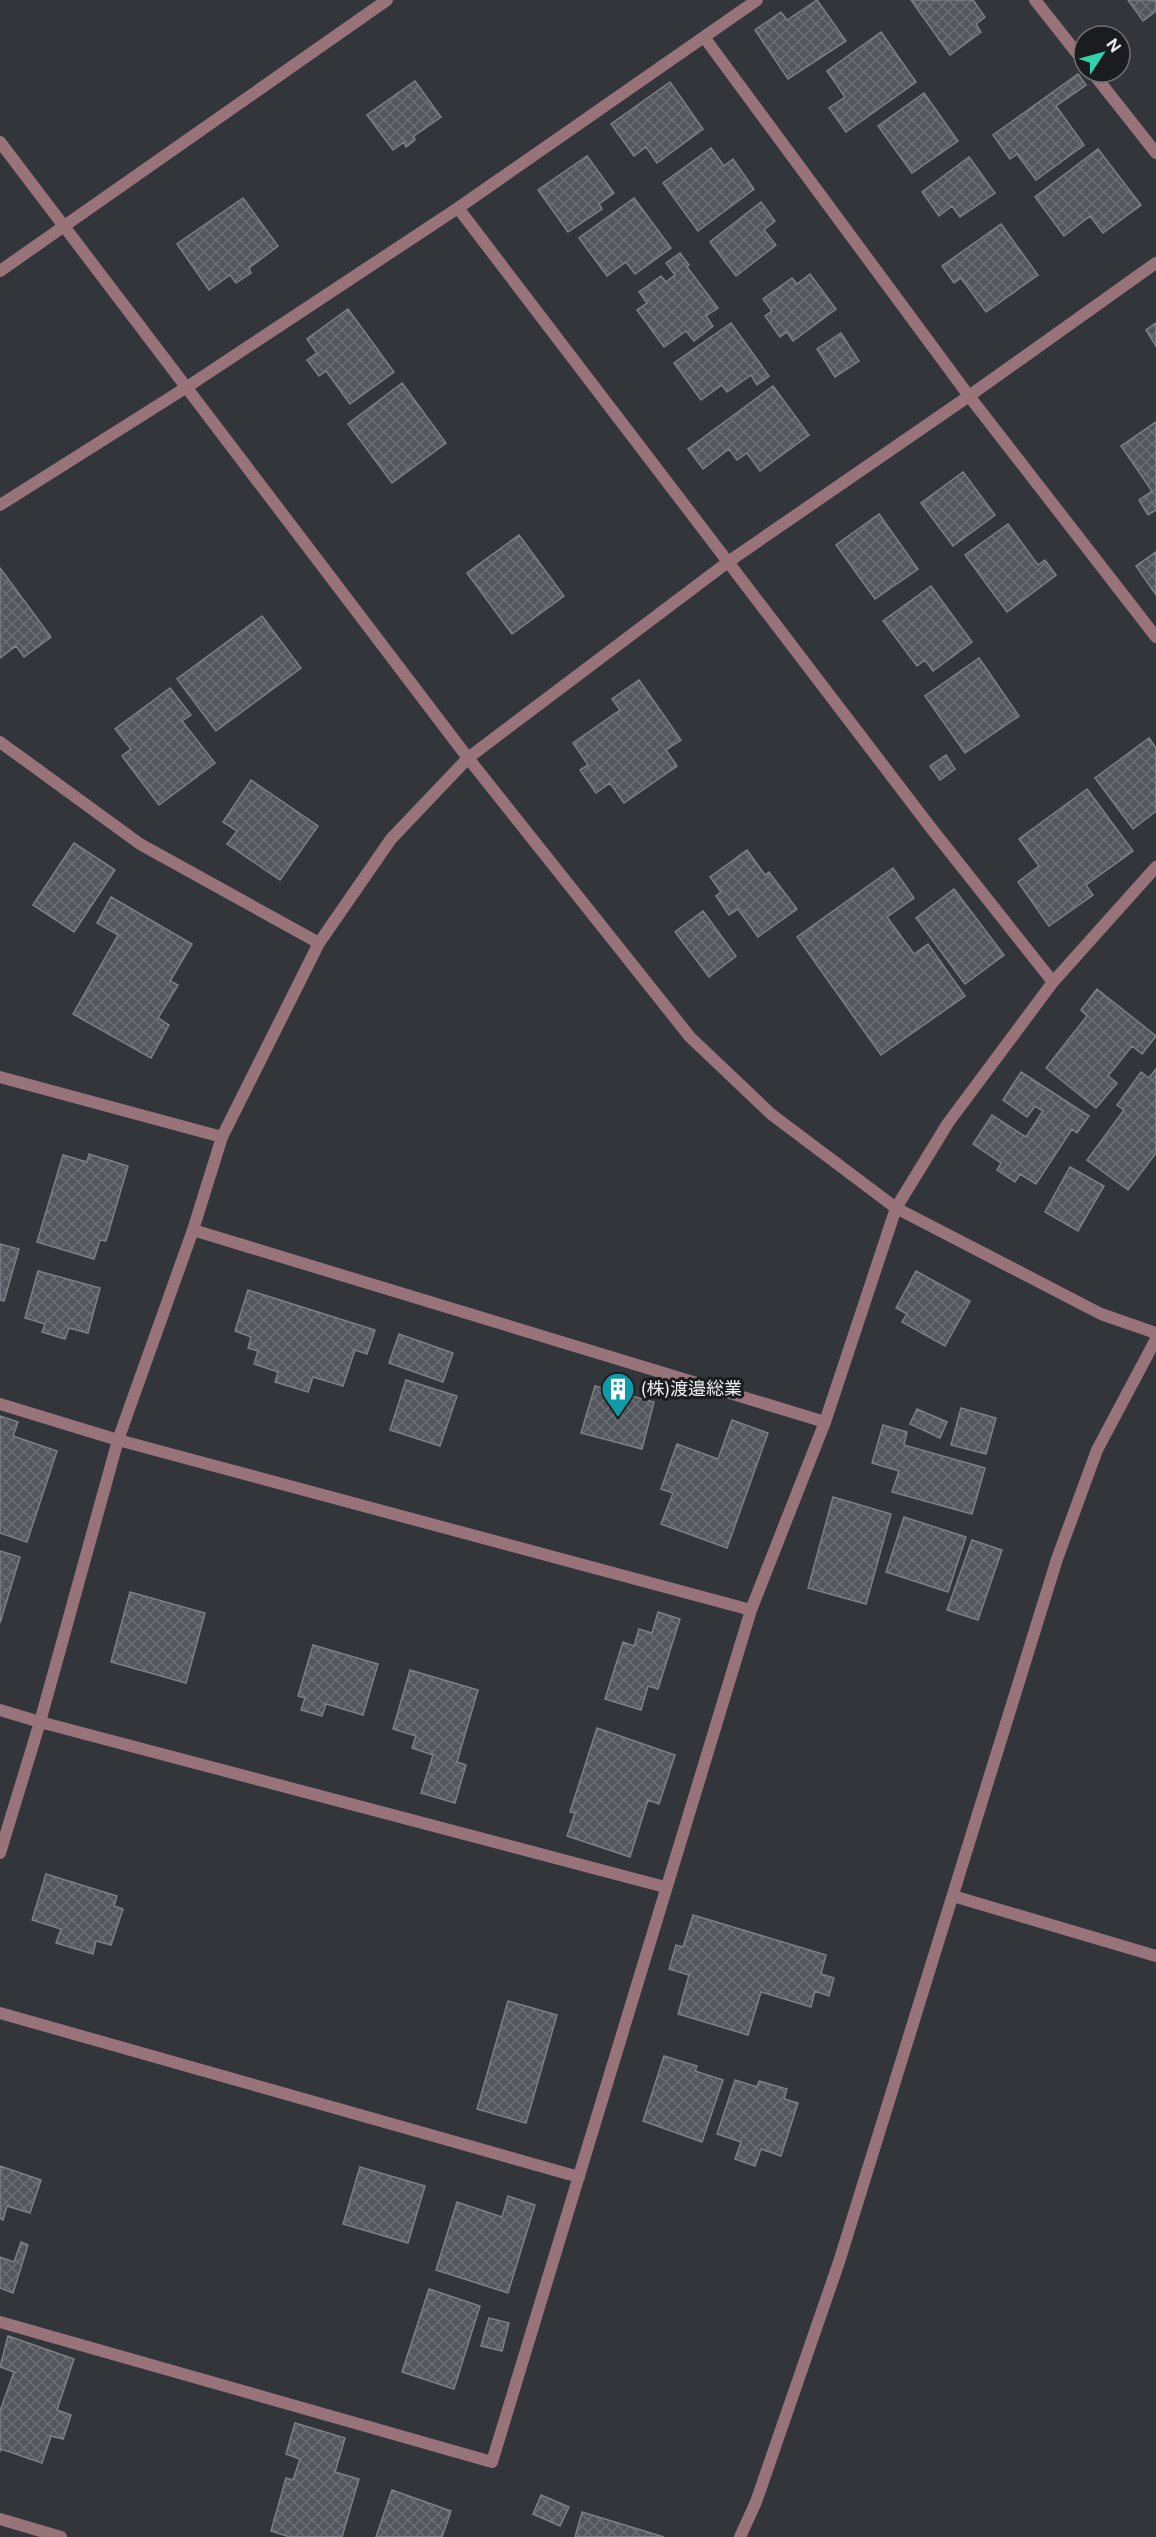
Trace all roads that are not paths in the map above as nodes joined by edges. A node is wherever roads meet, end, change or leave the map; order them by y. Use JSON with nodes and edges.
{"nodes":[{"id":1,"x":387,"y":0,"type":"edge"},
{"id":2,"x":757,"y":0,"type":"edge"},
{"id":3,"x":1035,"y":0,"type":"edge"},
{"id":4,"x":704,"y":37,"type":"junction"},
{"id":5,"x":1072,"y":47,"type":"edge"},
{"id":6,"x":1101,"y":84,"type":"edge"},
{"id":7,"x":0,"y":142,"type":"edge"},
{"id":8,"x":1156,"y":153,"type":"edge"},
{"id":9,"x":458,"y":208,"type":"junction"},
{"id":10,"x":63,"y":226,"type":"junction"},
{"id":11,"x":1156,"y":263,"type":"edge"},
{"id":12,"x":0,"y":271,"type":"edge"},
{"id":13,"x":187,"y":387,"type":"junction"},
{"id":14,"x":969,"y":396,"type":"junction"},
{"id":15,"x":0,"y":505,"type":"edge"},
{"id":16,"x":729,"y":562,"type":"junction"},
{"id":17,"x":1156,"y":637,"type":"edge"},
{"id":18,"x":0,"y":742,"type":"edge"},
{"id":19,"x":468,"y":758,"type":"junction"},
{"id":20,"x":1156,"y":867,"type":"edge"},
{"id":21,"x":320,"y":943,"type":"junction"},
{"id":22,"x":1053,"y":982,"type":"junction"},
{"id":23,"x":0,"y":1077,"type":"edge"},
{"id":24,"x":222,"y":1137,"type":"junction"},
{"id":25,"x":896,"y":1208,"type":"junction"},
{"id":26,"x":193,"y":1230,"type":"junction"},
{"id":27,"x":1156,"y":1333,"type":"edge"},
{"id":28,"x":1156,"y":1339,"type":"edge"},
{"id":29,"x":0,"y":1404,"type":"edge"},
{"id":30,"x":825,"y":1422,"type":"junction"},
{"id":31,"x":118,"y":1440,"type":"junction"},
{"id":32,"x":751,"y":1610,"type":"junction"},
{"id":33,"x":0,"y":1710,"type":"edge"},
{"id":34,"x":40,"y":1722,"type":"junction"},
{"id":35,"x":0,"y":1853,"type":"edge"},
{"id":36,"x":665,"y":1887,"type":"junction"},
{"id":37,"x":953,"y":1896,"type":"junction"},
{"id":38,"x":1156,"y":1956,"type":"edge"},
{"id":39,"x":0,"y":2013,"type":"edge"},
{"id":40,"x":579,"y":2177,"type":"junction"},
{"id":41,"x":0,"y":2322,"type":"edge"},
{"id":42,"x":0,"y":2519,"type":"edge"},
{"id":43,"x":61,"y":2537,"type":"edge"},
{"id":44,"x":740,"y":2537,"type":"edge"}],
"edges":[{"from":1,"to":10,"type":"street"},
{"from":2,"to":4,"type":"street"},
{"from":3,"to":5,"type":"street"},
{"from":4,"to":9,"type":"street"},
{"from":4,"to":14,"type":"street"},
{"from":6,"to":8,"type":"street"},
{"from":7,"to":10,"type":"street"},
{"from":9,"to":13,"type":"street"},
{"from":9,"to":16,"type":"street"},
{"from":10,"to":12,"type":"street"},
{"from":10,"to":13,"type":"street"},
{"from":11,"to":14,"type":"street"},
{"from":13,"to":15,"type":"street"},
{"from":13,"to":19,"type":"street"},
{"from":14,"to":16,"type":"street"},
{"from":14,"to":17,"type":"street"},
{"from":16,"to":19,"type":"street"},
{"from":16,"to":22,"type":"street"},
{"from":18,"to":21,"type":"street"},
{"from":19,"to":21,"type":"street"},
{"from":19,"to":25,"type":"street"},
{"from":20,"to":22,"type":"street"},
{"from":21,"to":24,"type":"street"},
{"from":22,"to":25,"type":"street"},
{"from":23,"to":24,"type":"street"},
{"from":24,"to":26,"type":"street"},
{"from":25,"to":27,"type":"street"},
{"from":25,"to":30,"type":"street"},
{"from":26,"to":30,"type":"street"},
{"from":26,"to":31,"type":"street"},
{"from":28,"to":37,"type":"street"},
{"from":29,"to":31,"type":"street"},
{"from":30,"to":32,"type":"street"},
{"from":31,"to":32,"type":"street"},
{"from":31,"to":34,"type":"street"},
{"from":32,"to":36,"type":"street"},
{"from":33,"to":34,"type":"street"},
{"from":34,"to":35,"type":"street"},
{"from":34,"to":36,"type":"street"},
{"from":36,"to":40,"type":"street"},
{"from":37,"to":38,"type":"street"},
{"from":37,"to":44,"type":"street"},
{"from":39,"to":40,"type":"street"},
{"from":40,"to":41,"type":"street"},
{"from":42,"to":43,"type":"street"}]}
